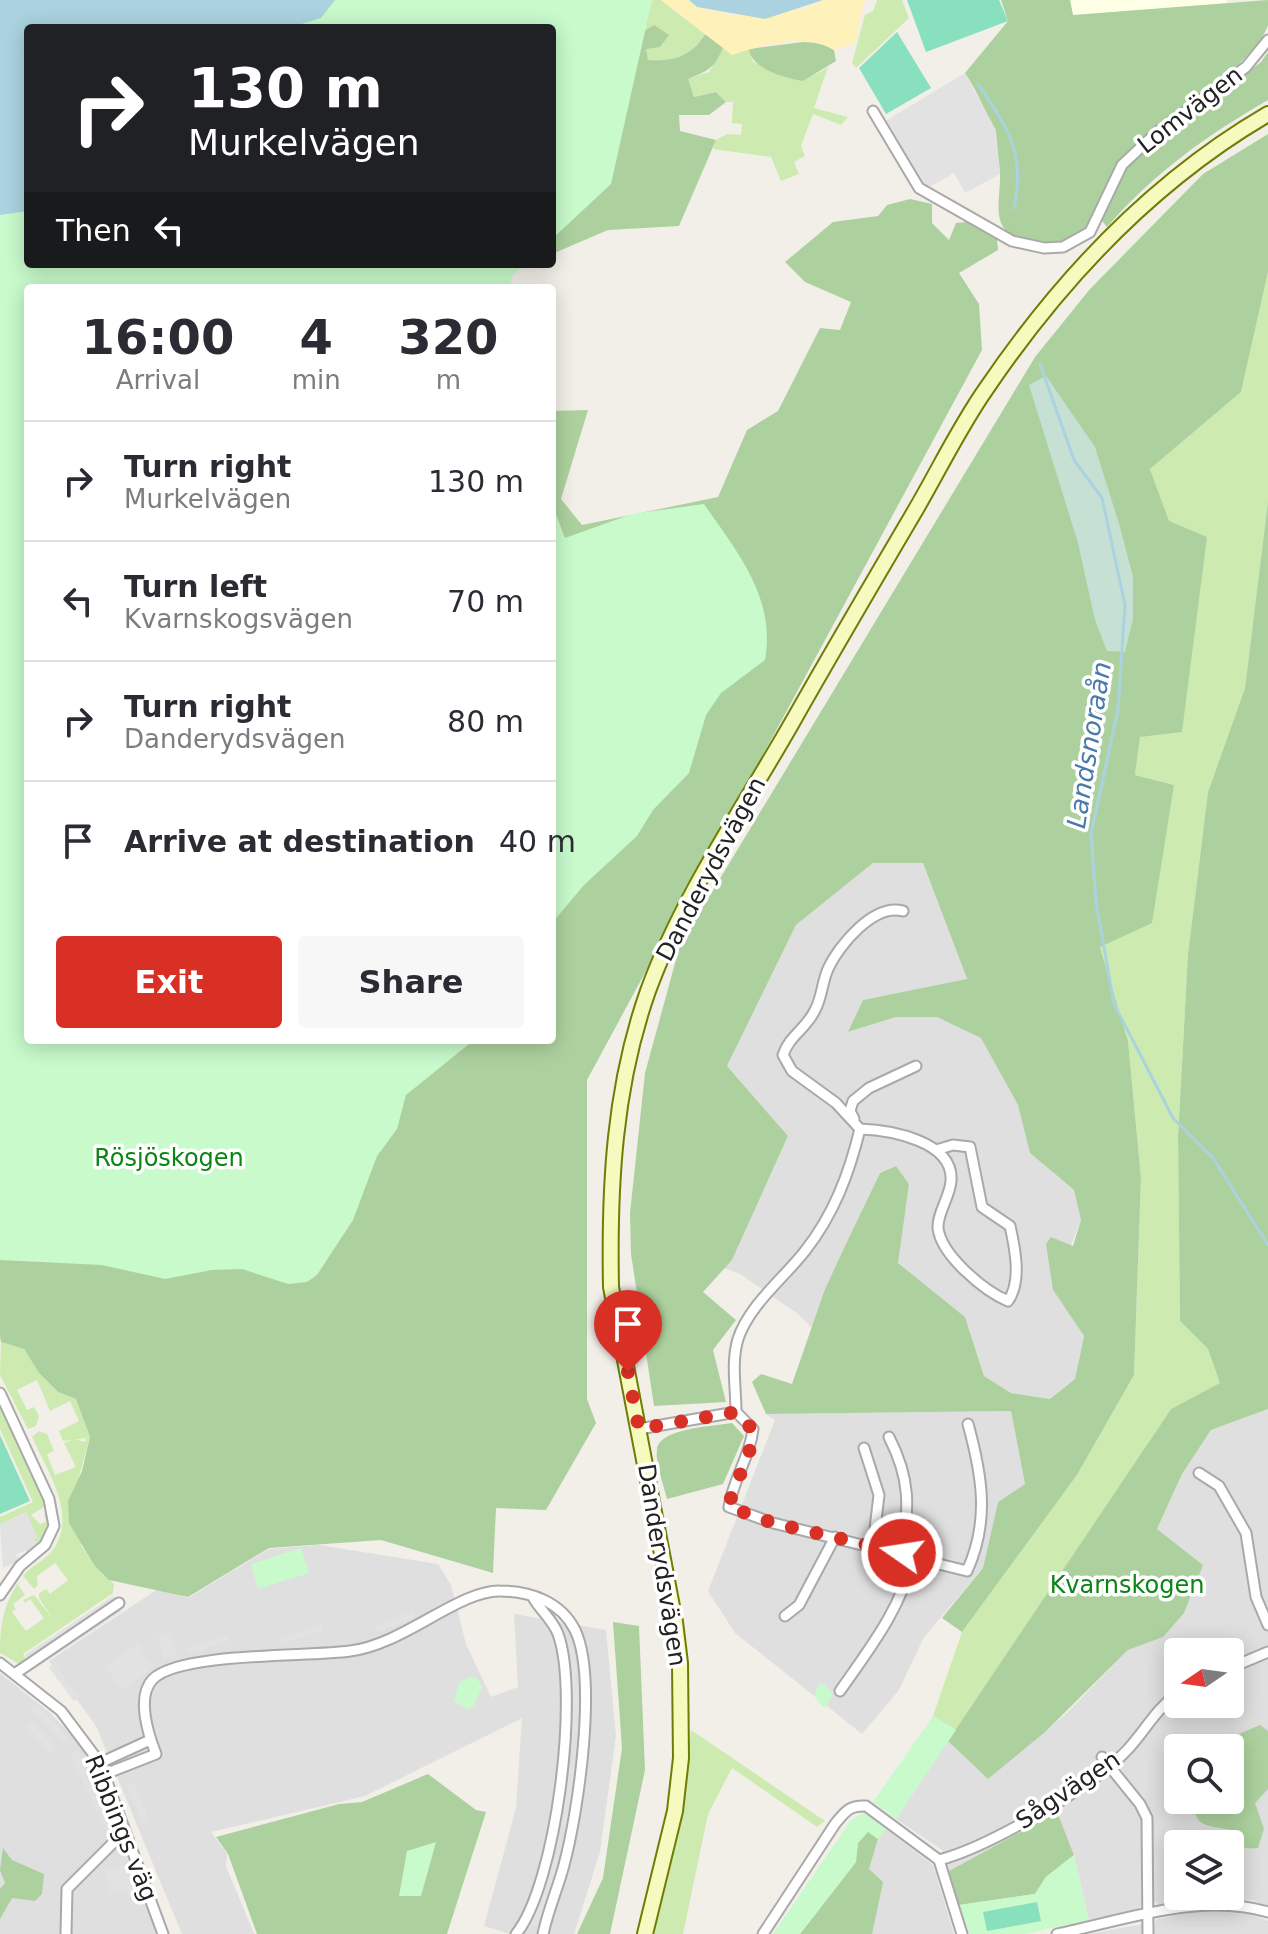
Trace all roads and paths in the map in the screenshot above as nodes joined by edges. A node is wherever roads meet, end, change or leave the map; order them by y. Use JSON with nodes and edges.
{"nodes":[{"id":1,"x":1268,"y":40,"type":"edge"},
{"id":2,"x":873,"y":111,"type":"dead end"},
{"id":3,"x":1268,"y":114,"type":"edge"},
{"id":4,"x":903,"y":911,"type":"dead end"},
{"id":5,"x":916,"y":1066,"type":"dead end"},
{"id":6,"x":860,"y":1129,"type":"junction"},
{"id":7,"x":936,"y":1150,"type":"junction"},
{"id":8,"x":0,"y":1393,"type":"edge"},
{"id":9,"x":736,"y":1412,"type":"junction"},
{"id":10,"x":968,"y":1424,"type":"dead end"},
{"id":11,"x":639,"y":1429,"type":"junction"},
{"id":12,"x":889,"y":1437,"type":"dead end"},
{"id":13,"x":864,"y":1448,"type":"dead end"},
{"id":14,"x":1199,"y":1473,"type":"dead end"},
{"id":15,"x":835,"y":1537,"type":"junction"},
{"id":16,"x":873,"y":1546,"type":"junction"},
{"id":17,"x":902,"y":1553,"type":"junction"},
{"id":18,"x":913,"y":1557,"type":"junction"},
{"id":19,"x":0,"y":1595,"type":"edge"},
{"id":20,"x":534,"y":1599,"type":"junction"},
{"id":21,"x":119,"y":1603,"type":"dead end"},
{"id":22,"x":785,"y":1616,"type":"dead end"},
{"id":23,"x":1268,"y":1625,"type":"edge"},
{"id":24,"x":1268,"y":1652,"type":"edge"},
{"id":25,"x":1244,"y":1662,"type":"edge"},
{"id":26,"x":0,"y":1663,"type":"edge"},
{"id":27,"x":16,"y":1673,"type":"junction"},
{"id":28,"x":840,"y":1691,"type":"dead end"},
{"id":29,"x":1164,"y":1706,"type":"edge"},
{"id":30,"x":150,"y":1740,"type":"junction"},
{"id":31,"x":1106,"y":1760,"type":"junction"},
{"id":32,"x":100,"y":1763,"type":"junction"},
{"id":33,"x":105,"y":1774,"type":"junction"},
{"id":34,"x":125,"y":1831,"type":"junction"},
{"id":35,"x":939,"y":1860,"type":"junction"},
{"id":36,"x":1268,"y":1912,"type":"edge"},
{"id":37,"x":1148,"y":1915,"type":"junction"},
{"id":38,"x":66,"y":1934,"type":"edge"},
{"id":39,"x":163,"y":1934,"type":"edge"},
{"id":40,"x":516,"y":1934,"type":"edge"},
{"id":41,"x":543,"y":1934,"type":"edge"},
{"id":42,"x":645,"y":1934,"type":"edge"},
{"id":43,"x":763,"y":1934,"type":"edge"},
{"id":44,"x":962,"y":1934,"type":"edge"},
{"id":45,"x":1057,"y":1934,"type":"edge"},
{"id":46,"x":1148,"y":1934,"type":"edge"}],
"edges":[{"from":1,"to":2,"type":"street","name":"Lomvägen"},
{"from":3,"to":11,"type":"main road","name":"Danderydsvägen"},
{"from":4,"to":6,"type":"street"},
{"from":5,"to":6,"type":"street"},
{"from":6,"to":7,"type":"street"},
{"from":6,"to":9,"type":"street"},
{"from":7,"to":7,"type":"street"},
{"from":8,"to":19,"type":"street"},
{"from":9,"to":11,"type":"street"},
{"from":9,"to":15,"type":"street"},
{"from":10,"to":18,"type":"street"},
{"from":11,"to":42,"type":"main road","name":"Danderydsvägen"},
{"from":12,"to":17,"type":"street"},
{"from":13,"to":16,"type":"street"},
{"from":14,"to":23,"type":"street"},
{"from":15,"to":16,"type":"street"},
{"from":15,"to":22,"type":"street"},
{"from":16,"to":17,"type":"street"},
{"from":17,"to":18,"type":"street"},
{"from":18,"to":28,"type":"street"},
{"from":20,"to":30,"type":"street"},
{"from":20,"to":40,"type":"street"},
{"from":20,"to":41,"type":"street"},
{"from":21,"to":27,"type":"street"},
{"from":24,"to":25,"type":"street"},
{"from":26,"to":27,"type":"street","name":"Ribbings väg"},
{"from":27,"to":32,"type":"street","name":"Ribbings väg"},
{"from":29,"to":31,"type":"street","name":"Sågvägen"},
{"from":30,"to":32,"type":"street"},
{"from":30,"to":33,"type":"street"},
{"from":31,"to":35,"type":"street","name":"Sågvägen"},
{"from":31,"to":37,"type":"street"},
{"from":32,"to":33,"type":"street","name":"Ribbings väg"},
{"from":33,"to":34,"type":"street","name":"Ribbings väg"},
{"from":34,"to":38,"type":"street"},
{"from":34,"to":39,"type":"street","name":"Ribbings väg"},
{"from":35,"to":43,"type":"street"},
{"from":35,"to":44,"type":"street"},
{"from":36,"to":37,"type":"street"},
{"from":37,"to":45,"type":"street"},
{"from":37,"to":46,"type":"street"}]}
